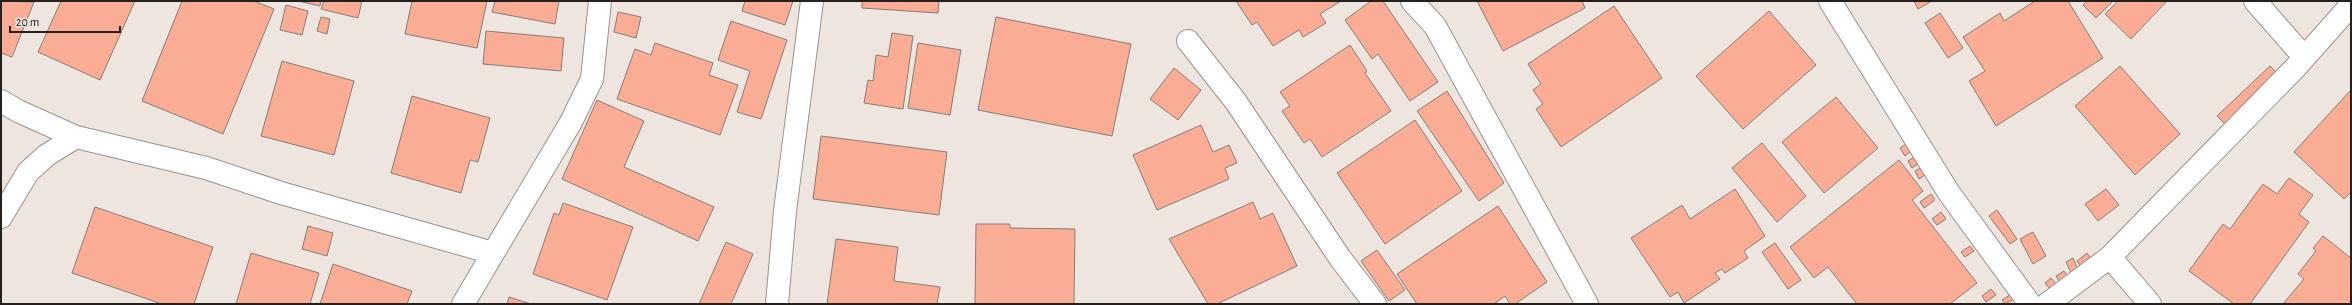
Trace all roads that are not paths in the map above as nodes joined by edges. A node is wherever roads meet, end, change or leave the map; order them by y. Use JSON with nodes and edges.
{"nodes":[{"id":1,"x":600,"y":1,"type":"edge"},
{"id":2,"x":812,"y":1,"type":"edge"},
{"id":3,"x":1412,"y":1,"type":"edge"},
{"id":4,"x":1830,"y":1,"type":"edge"},
{"id":5,"x":2255,"y":1,"type":"edge"},
{"id":6,"x":2351,"y":5,"type":"edge"},
{"id":7,"x":1188,"y":41,"type":"dead end"},
{"id":8,"x":2304,"y":57,"type":"junction"},
{"id":9,"x":1,"y":101,"type":"edge"},
{"id":10,"x":76,"y":137,"type":"junction"},
{"id":11,"x":1,"y":217,"type":"edge"},
{"id":12,"x":493,"y":253,"type":"junction"},
{"id":13,"x":2110,"y":257,"type":"junction"},
{"id":14,"x":463,"y":304,"type":"edge"},
{"id":15,"x":777,"y":304,"type":"edge"},
{"id":16,"x":1375,"y":304,"type":"edge"},
{"id":17,"x":1587,"y":304,"type":"edge"},
{"id":18,"x":2030,"y":304,"type":"edge"},
{"id":19,"x":2047,"y":304,"type":"edge"},
{"id":20,"x":2150,"y":304,"type":"edge"}],
"edges":[{"from":1,"to":12,"type":"street"},
{"from":2,"to":15,"type":"street"},
{"from":3,"to":17,"type":"street"},
{"from":4,"to":18,"type":"street"},
{"from":5,"to":8,"type":"street"},
{"from":6,"to":8,"type":"street"},
{"from":7,"to":16,"type":"street"},
{"from":8,"to":13,"type":"street"},
{"from":9,"to":10,"type":"street"},
{"from":10,"to":11,"type":"street"},
{"from":10,"to":12,"type":"street"},
{"from":12,"to":14,"type":"street"},
{"from":13,"to":19,"type":"street"},
{"from":13,"to":20,"type":"street"}]}
